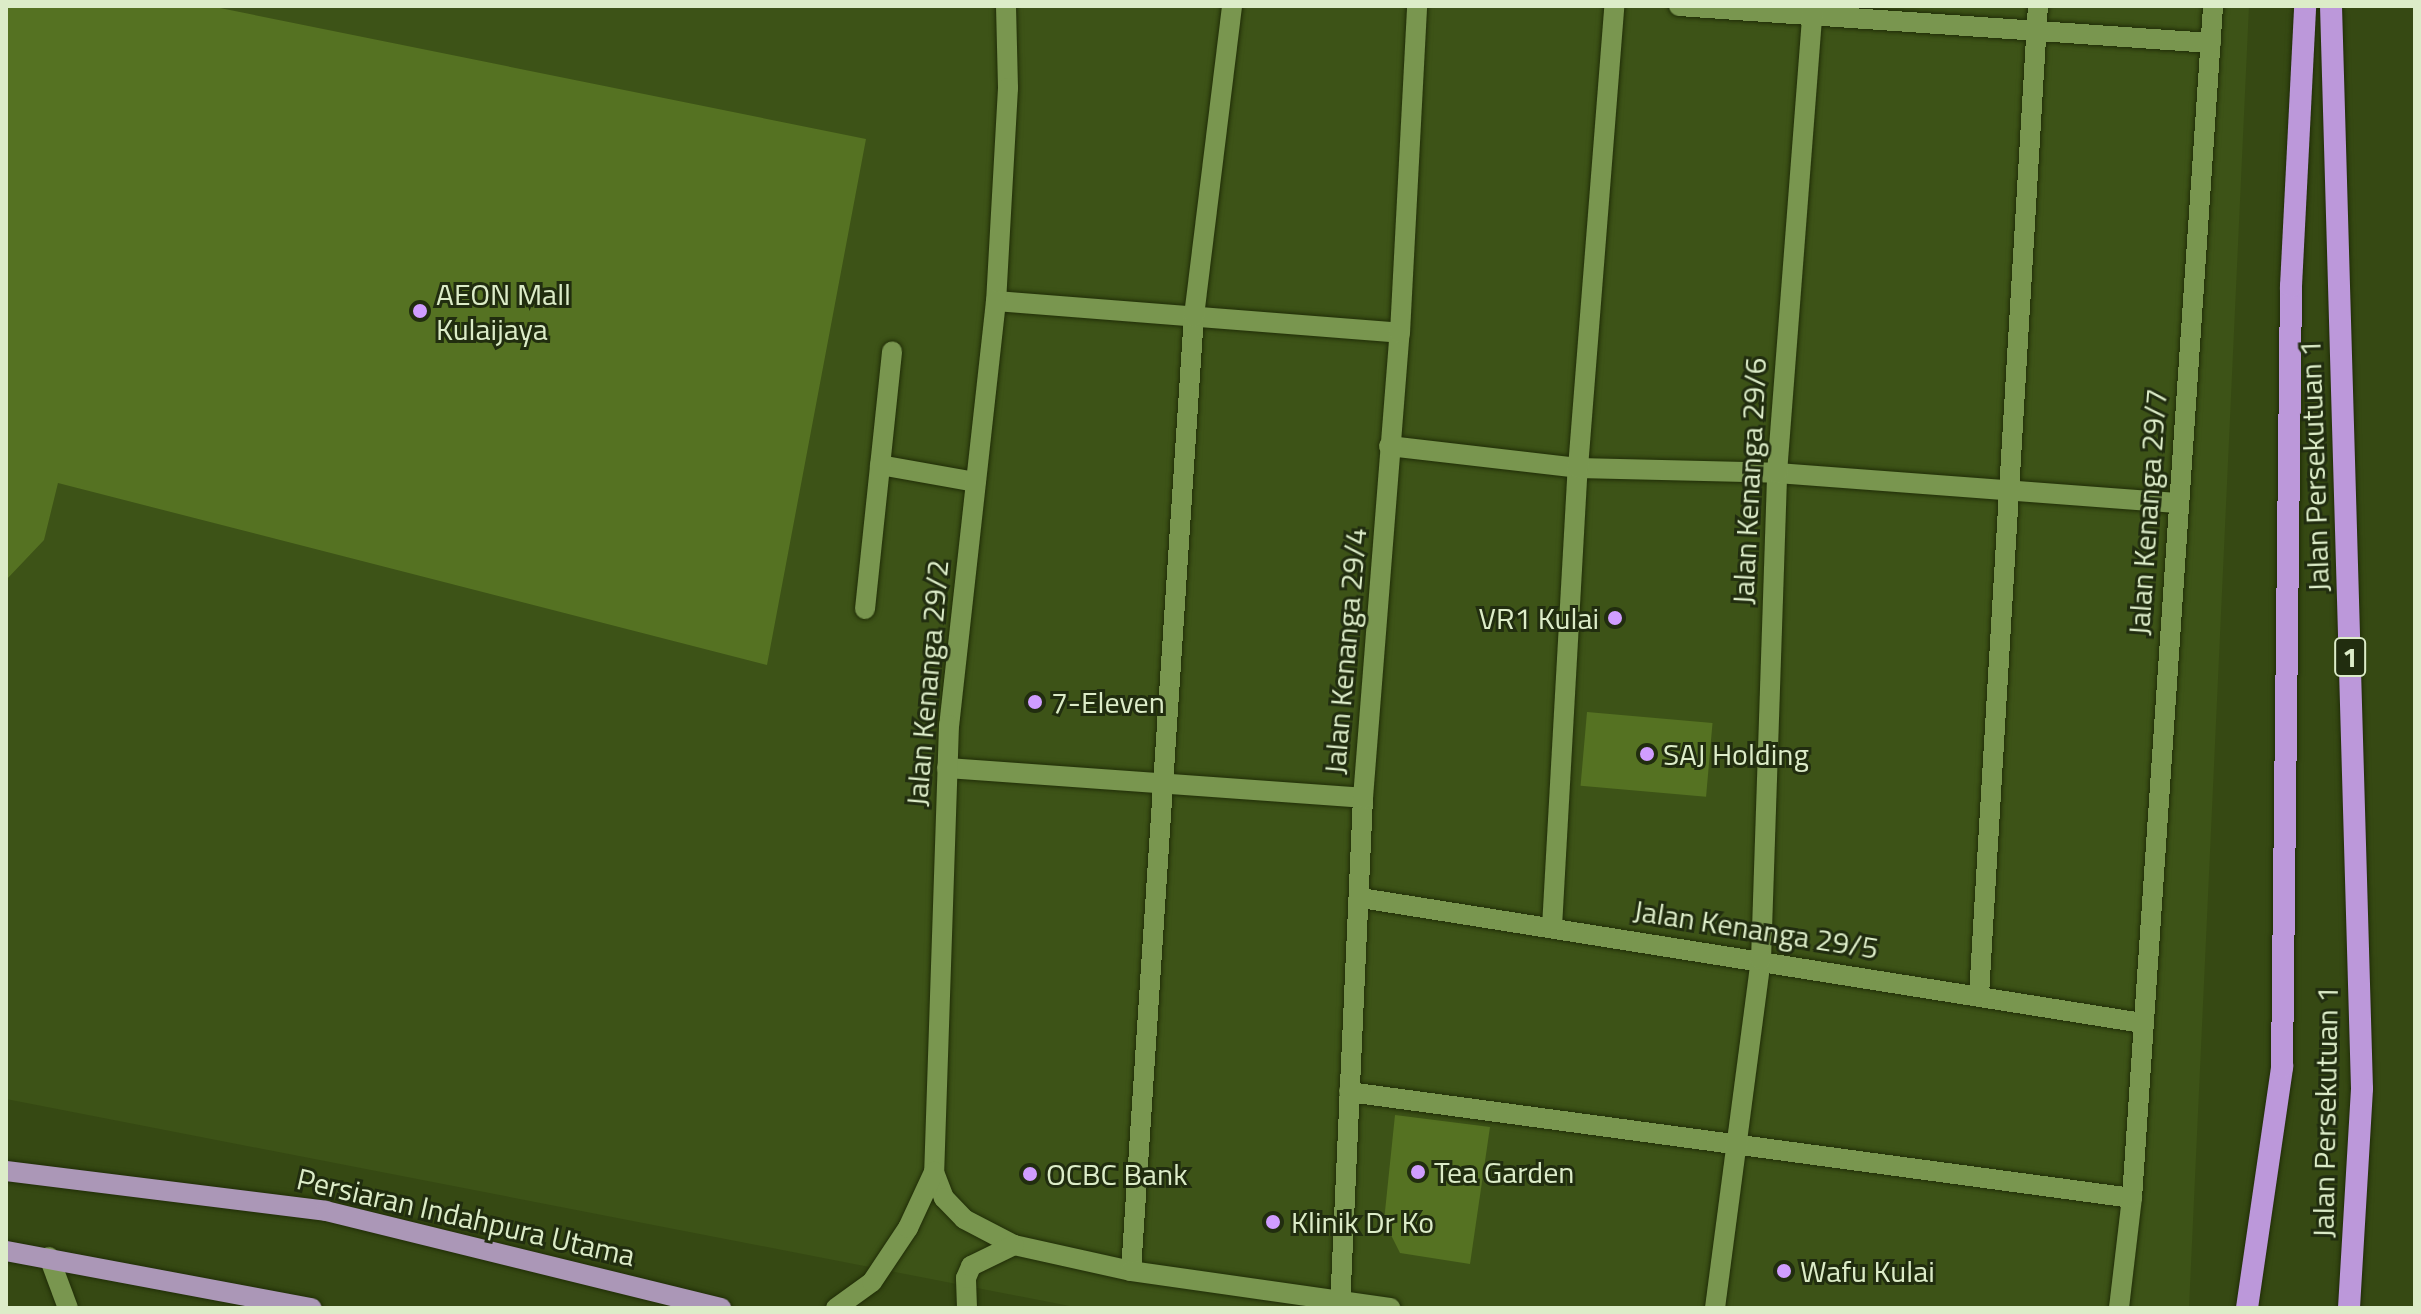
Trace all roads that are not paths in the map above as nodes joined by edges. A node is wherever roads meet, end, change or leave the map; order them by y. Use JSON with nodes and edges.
{"nodes":[{"id":1,"x":1006,"y":6,"type":"edge"},
{"id":2,"x":1021,"y":6,"type":"edge"},
{"id":3,"x":1232,"y":6,"type":"edge"},
{"id":4,"x":1417,"y":6,"type":"edge"},
{"id":5,"x":1614,"y":6,"type":"edge"},
{"id":6,"x":1679,"y":6,"type":"edge"},
{"id":7,"x":2038,"y":6,"type":"edge"},
{"id":8,"x":2213,"y":6,"type":"edge"},
{"id":9,"x":2305,"y":6,"type":"edge"},
{"id":10,"x":2331,"y":6,"type":"edge"},
{"id":11,"x":1812,"y":10,"type":"edge"},
{"id":12,"x":2036,"y":30,"type":"junction"},
{"id":13,"x":2211,"y":43,"type":"junction"},
{"id":14,"x":1008,"y":88,"type":"junction"},
{"id":15,"x":996,"y":301,"type":"junction"},
{"id":16,"x":1194,"y":316,"type":"junction"},
{"id":17,"x":1400,"y":333,"type":"junction"},
{"id":18,"x":892,"y":351,"type":"dead end"},
{"id":19,"x":1389,"y":446,"type":"junction"},
{"id":20,"x":880,"y":465,"type":"junction"},
{"id":21,"x":1578,"y":468,"type":"junction"},
{"id":22,"x":1777,"y":473,"type":"junction"},
{"id":23,"x":975,"y":482,"type":"junction"},
{"id":24,"x":2007,"y":492,"type":"junction"},
{"id":25,"x":2177,"y":503,"type":"junction"},
{"id":26,"x":865,"y":609,"type":"dead end"},
{"id":27,"x":947,"y":768,"type":"junction"},
{"id":28,"x":1165,"y":784,"type":"junction"},
{"id":29,"x":1363,"y":798,"type":"junction"},
{"id":30,"x":1361,"y":898,"type":"junction"},
{"id":31,"x":1552,"y":927,"type":"junction"},
{"id":32,"x":1761,"y":960,"type":"junction"},
{"id":33,"x":1979,"y":995,"type":"junction"},
{"id":34,"x":2142,"y":1023,"type":"junction"},
{"id":35,"x":1349,"y":1092,"type":"junction"},
{"id":36,"x":1740,"y":1145,"type":"junction"},
{"id":37,"x":6,"y":1171,"type":"edge"},
{"id":38,"x":934,"y":1172,"type":"junction"},
{"id":39,"x":2132,"y":1198,"type":"junction"},
{"id":40,"x":1014,"y":1245,"type":"junction"},
{"id":41,"x":6,"y":1251,"type":"edge"},
{"id":42,"x":49,"y":1257,"type":"junction"},
{"id":43,"x":1131,"y":1271,"type":"junction"},
{"id":44,"x":1305,"y":1302,"type":"edge"},
{"id":45,"x":1340,"y":1304,"type":"edge"},
{"id":46,"x":68,"y":1308,"type":"edge"},
{"id":47,"x":312,"y":1308,"type":"edge"},
{"id":48,"x":721,"y":1308,"type":"edge"},
{"id":49,"x":836,"y":1308,"type":"edge"},
{"id":50,"x":967,"y":1308,"type":"edge"},
{"id":51,"x":1390,"y":1308,"type":"edge"},
{"id":52,"x":1715,"y":1308,"type":"edge"},
{"id":53,"x":2119,"y":1308,"type":"edge"},
{"id":54,"x":2247,"y":1308,"type":"edge"},
{"id":55,"x":2349,"y":1308,"type":"edge"}],
"edges":[{"from":1,"to":14,"type":"street","name":"Jalan Kenanga 29/2"},
{"from":2,"to":14,"type":"street","name":"Jalan Kenanga 29/2"},
{"from":3,"to":16,"type":"street"},
{"from":4,"to":17,"type":"street","name":"Jalan Kenanga 29/4"},
{"from":5,"to":21,"type":"street"},
{"from":6,"to":11,"type":"street"},
{"from":7,"to":12,"type":"street"},
{"from":8,"to":13,"type":"street","name":"Jalan Kenanga 29/7"},
{"from":9,"to":54,"type":"highway"},
{"from":10,"to":55,"type":"highway","name":"Jalan Persekutuan 1","number":"1"},
{"from":11,"to":12,"type":"street"},
{"from":11,"to":22,"type":"street","name":"Jalan Kenanga 29/6"},
{"from":12,"to":13,"type":"street"},
{"from":12,"to":24,"type":"street"},
{"from":13,"to":25,"type":"street","name":"Jalan Kenanga 29/7"},
{"from":14,"to":15,"type":"street","name":"Jalan Kenanga 29/2"},
{"from":15,"to":16,"type":"street"},
{"from":15,"to":23,"type":"street","name":"Jalan Kenanga 29/2"},
{"from":16,"to":17,"type":"street"},
{"from":16,"to":28,"type":"street"},
{"from":17,"to":19,"type":"street","name":"Jalan Kenanga 29/4"},
{"from":18,"to":20,"type":"street"},
{"from":19,"to":21,"type":"street"},
{"from":19,"to":29,"type":"street","name":"Jalan Kenanga 29/4"},
{"from":20,"to":23,"type":"street"},
{"from":20,"to":26,"type":"street"},
{"from":21,"to":22,"type":"street"},
{"from":21,"to":31,"type":"street"},
{"from":22,"to":24,"type":"street"},
{"from":22,"to":32,"type":"street","name":"Jalan Kenanga 29/6"},
{"from":23,"to":27,"type":"street","name":"Jalan Kenanga 29/2"},
{"from":24,"to":25,"type":"street"},
{"from":24,"to":33,"type":"street"},
{"from":25,"to":34,"type":"street","name":"Jalan Kenanga 29/7"},
{"from":27,"to":28,"type":"street"},
{"from":27,"to":38,"type":"street","name":"Jalan Kenanga 29/2"},
{"from":28,"to":29,"type":"street"},
{"from":28,"to":43,"type":"street"},
{"from":29,"to":30,"type":"street","name":"Jalan Kenanga 29/4"},
{"from":30,"to":31,"type":"street","name":"Jalan Kenanga 29/5"},
{"from":30,"to":35,"type":"street","name":"Jalan Kenanga 29/4"},
{"from":31,"to":32,"type":"street","name":"Jalan Kenanga 29/5"},
{"from":32,"to":33,"type":"street","name":"Jalan Kenanga 29/5"},
{"from":32,"to":36,"type":"street","name":"Jalan Kenanga 29/6"},
{"from":33,"to":34,"type":"street","name":"Jalan Kenanga 29/5"},
{"from":34,"to":39,"type":"street","name":"Jalan Kenanga 29/7"},
{"from":35,"to":36,"type":"street"},
{"from":35,"to":45,"type":"street","name":"Jalan Kenanga 29/4"},
{"from":36,"to":39,"type":"street"},
{"from":36,"to":52,"type":"street","name":"Jalan Kenanga 29/6"},
{"from":37,"to":48,"type":"main road","name":"Persiaran Indahpura Utama"},
{"from":38,"to":40,"type":"street","name":"Jalan Kenanga 29/2"},
{"from":38,"to":49,"type":"street"},
{"from":39,"to":53,"type":"street","name":"Jalan Kenanga 29/7"},
{"from":40,"to":43,"type":"street","name":"Jalan Kenanga 29/2"},
{"from":40,"to":50,"type":"street"},
{"from":41,"to":42,"type":"main road"},
{"from":42,"to":46,"type":"street"},
{"from":42,"to":47,"type":"main road"},
{"from":43,"to":44,"type":"street","name":"Jalan Kenanga 29/2"},
{"from":44,"to":45,"type":"street","name":"Jalan Kenanga 29/2"},
{"from":45,"to":51,"type":"street","name":"Jalan Kenanga 29/2"}]}
